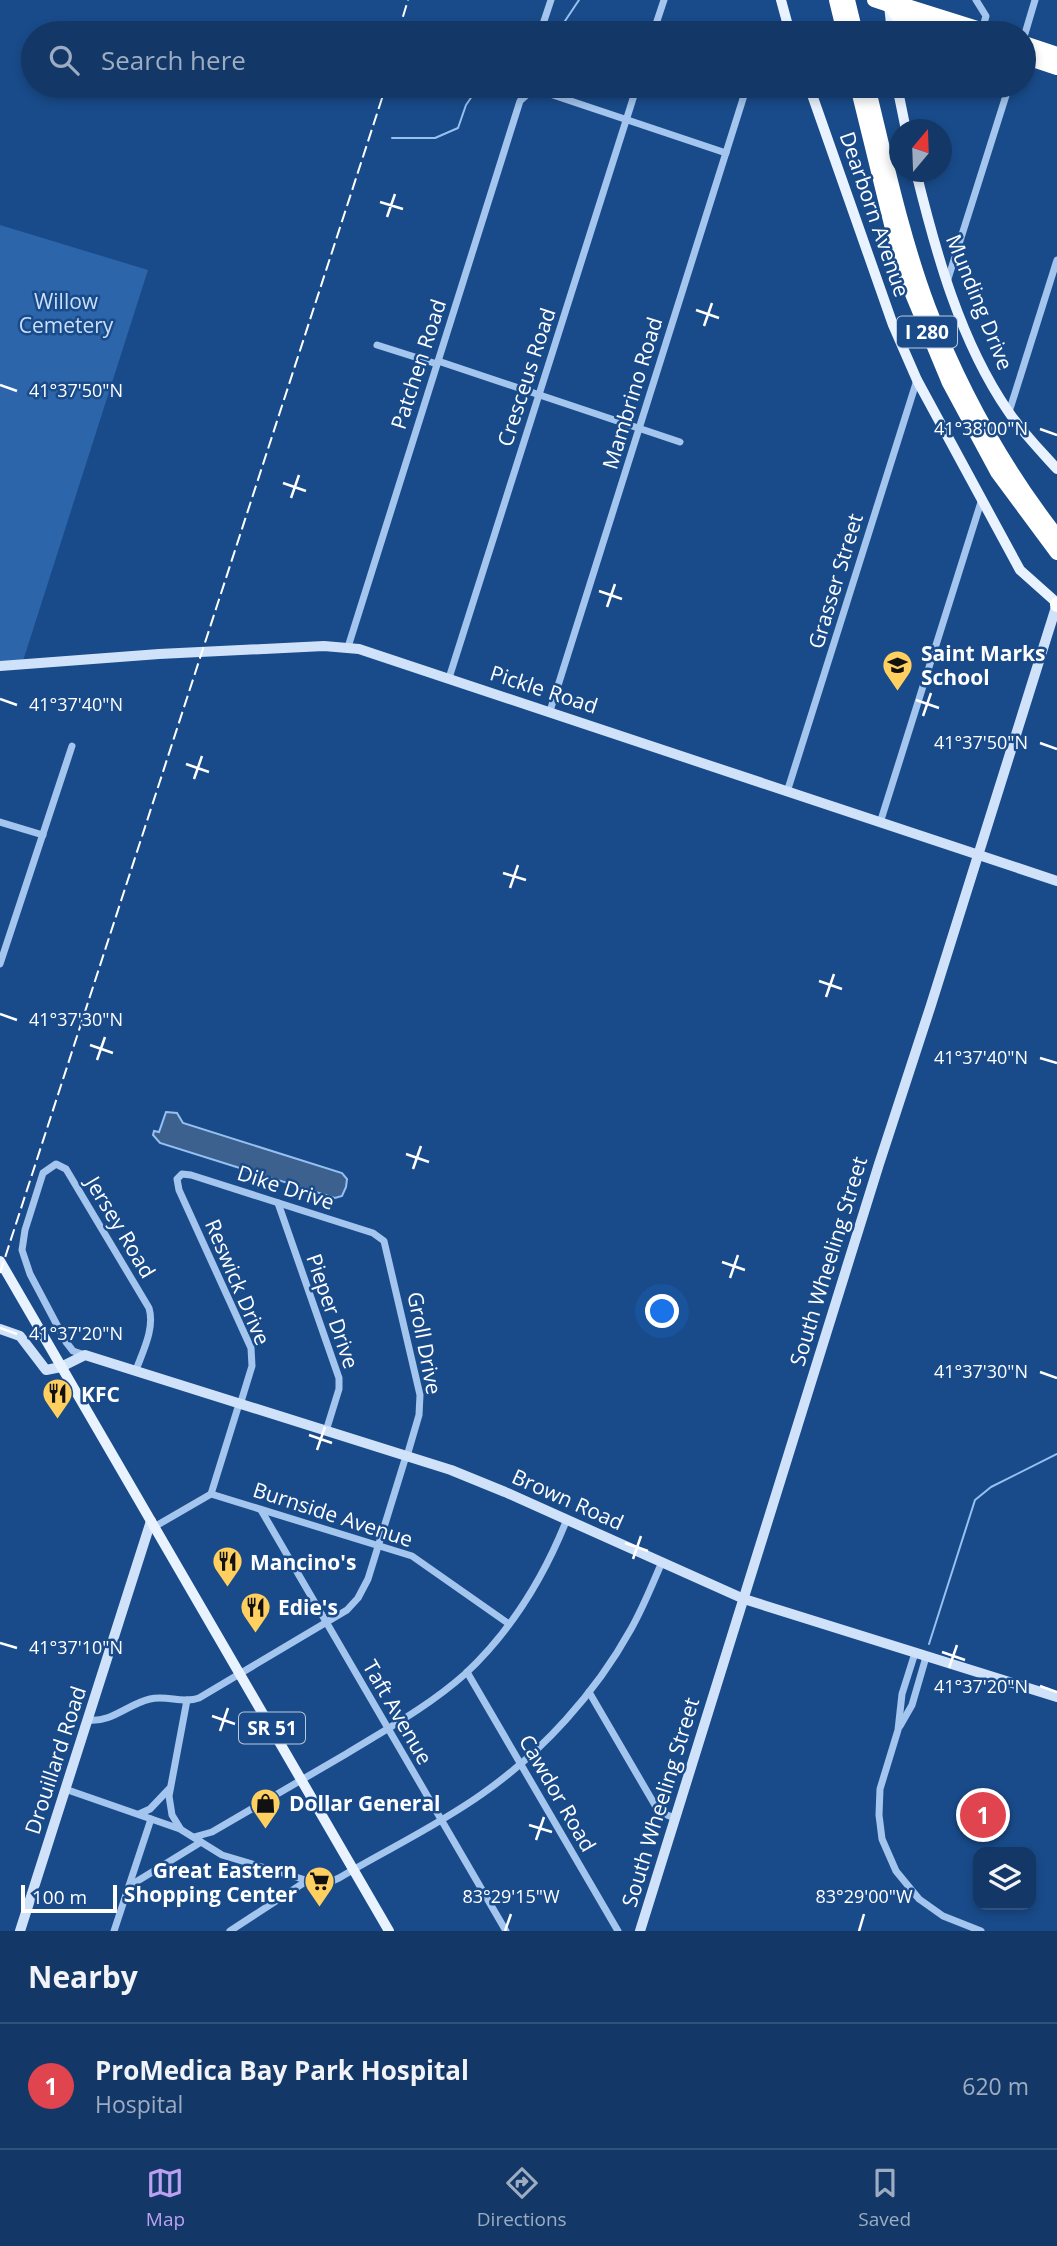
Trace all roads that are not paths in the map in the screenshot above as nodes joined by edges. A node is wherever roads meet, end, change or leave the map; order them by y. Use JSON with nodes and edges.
{"nodes":[{"id":1,"x":551,"y":0,"type":"edge"},
{"id":2,"x":664,"y":0,"type":"edge"},
{"id":3,"x":781,"y":0,"type":"edge"},
{"id":4,"x":836,"y":0,"type":"edge"},
{"id":5,"x":848,"y":0,"type":"edge"},
{"id":6,"x":976,"y":0,"type":"edge"},
{"id":7,"x":1035,"y":0,"type":"edge"},
{"id":8,"x":883,"y":2,"type":"edge"},
{"id":9,"x":544,"y":21,"type":"edge"},
{"id":10,"x":657,"y":21,"type":"edge"},
{"id":11,"x":786,"y":21,"type":"edge"},
{"id":12,"x":841,"y":21,"type":"edge"},
{"id":13,"x":853,"y":21,"type":"edge"},
{"id":14,"x":888,"y":21,"type":"edge"},
{"id":15,"x":916,"y":21,"type":"edge"},
{"id":16,"x":951,"y":21,"type":"edge"},
{"id":17,"x":985,"y":21,"type":"edge"},
{"id":18,"x":1029,"y":21,"type":"edge"},
{"id":19,"x":1036,"y":47,"type":"edge"},
{"id":20,"x":1057,"y":54,"type":"edge"},
{"id":21,"x":1036,"y":61,"type":"edge"},
{"id":22,"x":1057,"y":68,"type":"edge"},
{"id":23,"x":524,"y":98,"type":"edge"},
{"id":24,"x":562,"y":98,"type":"edge"},
{"id":25,"x":633,"y":98,"type":"edge"},
{"id":26,"x":743,"y":98,"type":"edge"},
{"id":27,"x":813,"y":98,"type":"edge"},
{"id":28,"x":860,"y":98,"type":"edge"},
{"id":29,"x":872,"y":98,"type":"edge"},
{"id":30,"x":899,"y":98,"type":"edge"},
{"id":31,"x":1005,"y":98,"type":"edge"},
{"id":32,"x":904,"y":119,"type":"edge"},
{"id":33,"x":626,"y":121,"type":"junction"},
{"id":34,"x":726,"y":153,"type":"junction"},
{"id":35,"x":919,"y":182,"type":"edge"},
{"id":36,"x":1057,"y":260,"type":"edge"},
{"id":37,"x":947,"y":282,"type":"junction"},
{"id":38,"x":377,"y":345,"type":"dead end"},
{"id":39,"x":438,"y":363,"type":"junction"},
{"id":40,"x":916,"y":380,"type":"junction"},
{"id":41,"x":539,"y":396,"type":"junction"},
{"id":42,"x":1009,"y":412,"type":"junction"},
{"id":43,"x":639,"y":430,"type":"junction"},
{"id":44,"x":680,"y":442,"type":"dead end"},
{"id":45,"x":1057,"y":469,"type":"edge"},
{"id":46,"x":981,"y":502,"type":"junction"},
{"id":47,"x":1057,"y":536,"type":"edge"},
{"id":48,"x":1057,"y":553,"type":"edge"},
{"id":49,"x":1057,"y":604,"type":"edge"},
{"id":50,"x":348,"y":647,"type":"junction"},
{"id":51,"x":0,"y":666,"type":"edge"},
{"id":52,"x":449,"y":678,"type":"junction"},
{"id":53,"x":550,"y":711,"type":"junction"},
{"id":54,"x":72,"y":746,"type":"dead end"},
{"id":55,"x":787,"y":792,"type":"junction"},
{"id":56,"x":0,"y":822,"type":"edge"},
{"id":57,"x":880,"y":823,"type":"junction"},
{"id":58,"x":43,"y":835,"type":"junction"},
{"id":59,"x":978,"y":856,"type":"junction"},
{"id":60,"x":1057,"y":881,"type":"edge"},
{"id":61,"x":0,"y":964,"type":"edge"},
{"id":62,"x":178,"y":1176,"type":"joint"},
{"id":63,"x":278,"y":1203,"type":"junction"},
{"id":64,"x":382,"y":1238,"type":"joint"},
{"id":65,"x":0,"y":1261,"type":"edge"},
{"id":66,"x":0,"y":1329,"type":"edge"},
{"id":67,"x":85,"y":1355,"type":"junction"},
{"id":68,"x":61,"y":1367,"type":"junction"},
{"id":69,"x":136,"y":1370,"type":"junction"},
{"id":70,"x":240,"y":1404,"type":"junction"},
{"id":71,"x":326,"y":1431,"type":"junction"},
{"id":72,"x":407,"y":1456,"type":"junction"},
{"id":73,"x":211,"y":1494,"type":"junction"},
{"id":74,"x":261,"y":1510,"type":"junction"},
{"id":75,"x":567,"y":1519,"type":"junction"},
{"id":76,"x":152,"y":1524,"type":"junction"},
{"id":77,"x":379,"y":1546,"type":"junction"},
{"id":78,"x":662,"y":1562,"type":"junction"},
{"id":79,"x":744,"y":1600,"type":"junction"},
{"id":80,"x":326,"y":1623,"type":"junction"},
{"id":81,"x":509,"y":1624,"type":"junction"},
{"id":82,"x":915,"y":1653,"type":"junction"},
{"id":83,"x":926,"y":1657,"type":"junction"},
{"id":84,"x":467,"y":1672,"type":"junction"},
{"id":85,"x":240,"y":1674,"type":"junction"},
{"id":86,"x":589,"y":1692,"type":"junction"},
{"id":87,"x":1057,"y":1697,"type":"edge"},
{"id":88,"x":187,"y":1700,"type":"junction"},
{"id":89,"x":88,"y":1720,"type":"junction"},
{"id":90,"x":388,"y":1729,"type":"junction"},
{"id":91,"x":898,"y":1730,"type":"junction"},
{"id":92,"x":521,"y":1764,"type":"junction"},
{"id":93,"x":302,"y":1779,"type":"junction"},
{"id":94,"x":170,"y":1788,"type":"junction"},
{"id":95,"x":65,"y":1789,"type":"junction"},
{"id":96,"x":138,"y":1815,"type":"junction"},
{"id":97,"x":675,"y":1818,"type":"junction"},
{"id":98,"x":152,"y":1819,"type":"junction"},
{"id":99,"x":441,"y":1819,"type":"junction"},
{"id":100,"x":180,"y":1829,"type":"junction"},
{"id":101,"x":194,"y":1837,"type":"junction"},
{"id":102,"x":201,"y":1842,"type":"junction"},
{"id":103,"x":354,"y":1870,"type":"junction"},
{"id":104,"x":309,"y":1882,"type":"junction"},
{"id":105,"x":130,"y":1885,"type":"junction"},
{"id":106,"x":20,"y":1931,"type":"edge"},
{"id":107,"x":114,"y":1931,"type":"edge"},
{"id":108,"x":230,"y":1931,"type":"edge"},
{"id":109,"x":388,"y":1931,"type":"edge"},
{"id":110,"x":506,"y":1931,"type":"edge"},
{"id":111,"x":618,"y":1931,"type":"edge"},
{"id":112,"x":640,"y":1931,"type":"edge"},
{"id":113,"x":981,"y":1931,"type":"edge"}],
"edges":[{"from":1,"to":9,"type":"street"},
{"from":2,"to":10,"type":"street"},
{"from":3,"to":11,"type":"main road"},
{"from":4,"to":12,"type":"highway"},
{"from":5,"to":13,"type":"highway"},
{"from":6,"to":17,"type":"street"},
{"from":7,"to":18,"type":"street"},
{"from":8,"to":14,"type":"main road"},
{"from":8,"to":15,"type":"highway"},
{"from":8,"to":16,"type":"highway"},
{"from":19,"to":20,"type":"highway"},
{"from":21,"to":22,"type":"highway"},
{"from":23,"to":39,"type":"street","name":"Patchen Road"},
{"from":24,"to":33,"type":"street","name":"Patchen Road"},
{"from":25,"to":33,"type":"street","name":"Cresceus Road"},
{"from":26,"to":34,"type":"street","name":"Mambrino Road"},
{"from":27,"to":40,"type":"main road","name":"Dearborn Avenue"},
{"from":28,"to":48,"type":"highway","number":"I 280"},
{"from":29,"to":47,"type":"highway","number":"I 280"},
{"from":30,"to":32,"type":"main road"},
{"from":31,"to":37,"type":"street"},
{"from":33,"to":34,"type":"street"},
{"from":33,"to":41,"type":"street","name":"Cresceus Road"},
{"from":34,"to":43,"type":"street","name":"Mambrino Road"},
{"from":35,"to":37,"type":"main road","name":"Munding Drive"},
{"from":36,"to":42,"type":"street"},
{"from":37,"to":42,"type":"main road","name":"Munding Drive"},
{"from":38,"to":39,"type":"street"},
{"from":39,"to":41,"type":"street"},
{"from":39,"to":50,"type":"street","name":"Patchen Road"},
{"from":40,"to":46,"type":"main road","name":"Dearborn Avenue"},
{"from":40,"to":55,"type":"street","name":"Grasser Street"},
{"from":41,"to":43,"type":"street"},
{"from":41,"to":52,"type":"street","name":"Cresceus Road"},
{"from":42,"to":45,"type":"main road","name":"Munding Drive"},
{"from":43,"to":44,"type":"street"},
{"from":43,"to":53,"type":"street","name":"Mambrino Road"},
{"from":46,"to":49,"type":"main road","name":"Dearborn Avenue"},
{"from":46,"to":57,"type":"street"},
{"from":49,"to":59,"type":"street","name":"South Wheeling Street"},
{"from":50,"to":51,"type":"street","name":"Pickle Road"},
{"from":50,"to":52,"type":"street","name":"Pickle Road"},
{"from":52,"to":53,"type":"street","name":"Pickle Road"},
{"from":53,"to":55,"type":"street","name":"Pickle Road"},
{"from":54,"to":58,"type":"street"},
{"from":55,"to":57,"type":"street","name":"Pickle Road"},
{"from":56,"to":58,"type":"street"},
{"from":57,"to":59,"type":"street","name":"Pickle Road"},
{"from":58,"to":61,"type":"street"},
{"from":59,"to":60,"type":"street","name":"Pickle Road"},
{"from":59,"to":79,"type":"street","name":"South Wheeling Street"},
{"from":62,"to":63,"type":"street","name":"Dike Drive"},
{"from":62,"to":70,"type":"street","name":"Reswick Drive"},
{"from":63,"to":64,"type":"street","name":"Dike Drive"},
{"from":63,"to":71,"type":"street","name":"Pieper Drive"},
{"from":64,"to":72,"type":"street","name":"Groll Drive"},
{"from":65,"to":68,"type":"main road","number":"SR 51"},
{"from":66,"to":68,"type":"street"},
{"from":67,"to":68,"type":"street"},
{"from":67,"to":69,"type":"street","name":"Brown Road"},
{"from":67,"to":69,"type":"street","name":"Jersey Road"},
{"from":68,"to":76,"type":"main road","number":"SR 51"},
{"from":69,"to":70,"type":"street","name":"Brown Road"},
{"from":70,"to":71,"type":"street","name":"Brown Road"},
{"from":70,"to":73,"type":"street","name":"Reswick Drive"},
{"from":71,"to":72,"type":"street","name":"Brown Road"},
{"from":72,"to":75,"type":"street","name":"Brown Road"},
{"from":72,"to":77,"type":"street","name":"Groll Drive"},
{"from":73,"to":74,"type":"street","name":"Burnside Avenue"},
{"from":73,"to":76,"type":"street"},
{"from":74,"to":77,"type":"street","name":"Burnside Avenue"},
{"from":74,"to":80,"type":"street","name":"Taft Avenue"},
{"from":75,"to":78,"type":"street","name":"Brown Road"},
{"from":75,"to":81,"type":"street"},
{"from":76,"to":85,"type":"main road","number":"SR 51"},
{"from":76,"to":89,"type":"street","name":"Drouillard Road"},
{"from":77,"to":80,"type":"street","name":"Groll Drive"},
{"from":77,"to":81,"type":"street","name":"Burnside Avenue"},
{"from":78,"to":79,"type":"street","name":"Brown Road"},
{"from":78,"to":86,"type":"street"},
{"from":79,"to":82,"type":"street","name":"Brown Road"},
{"from":79,"to":97,"type":"street","name":"South Wheeling Street"},
{"from":80,"to":85,"type":"street","name":"Groll Drive"},
{"from":80,"to":90,"type":"street","name":"Taft Avenue"},
{"from":81,"to":84,"type":"street"},
{"from":82,"to":83,"type":"street","name":"Brown Road"},
{"from":82,"to":91,"type":"street"},
{"from":83,"to":87,"type":"street","name":"Brown Road"},
{"from":83,"to":91,"type":"street"},
{"from":84,"to":90,"type":"street"},
{"from":84,"to":92,"type":"street","name":"Cawdor Road"},
{"from":85,"to":88,"type":"street","name":"Groll Drive"},
{"from":85,"to":93,"type":"main road","number":"SR 51"},
{"from":86,"to":92,"type":"street"},
{"from":86,"to":97,"type":"street"},
{"from":88,"to":89,"type":"street","name":"Groll Drive"},
{"from":88,"to":94,"type":"street"},
{"from":89,"to":95,"type":"street","name":"Drouillard Road"},
{"from":90,"to":93,"type":"street"},
{"from":90,"to":99,"type":"street","name":"Taft Avenue"},
{"from":91,"to":113,"type":"street"},
{"from":92,"to":99,"type":"street"},
{"from":92,"to":111,"type":"street","name":"Cawdor Road"},
{"from":93,"to":101,"type":"street"},
{"from":93,"to":103,"type":"main road","number":"SR 51"},
{"from":94,"to":96,"type":"street"},
{"from":94,"to":100,"type":"street"},
{"from":95,"to":96,"type":"street"},
{"from":95,"to":106,"type":"street","name":"Drouillard Road"},
{"from":96,"to":98,"type":"street"},
{"from":97,"to":112,"type":"street","name":"South Wheeling Street"},
{"from":98,"to":100,"type":"street"},
{"from":98,"to":105,"type":"street"},
{"from":99,"to":103,"type":"street"},
{"from":99,"to":110,"type":"street","name":"Taft Avenue"},
{"from":100,"to":101,"type":"street"},
{"from":101,"to":102,"type":"street"},
{"from":102,"to":104,"type":"street"},
{"from":102,"to":105,"type":"street"},
{"from":103,"to":104,"type":"street"},
{"from":103,"to":109,"type":"main road","number":"SR 51"},
{"from":104,"to":108,"type":"street"},
{"from":105,"to":107,"type":"street"}]}
